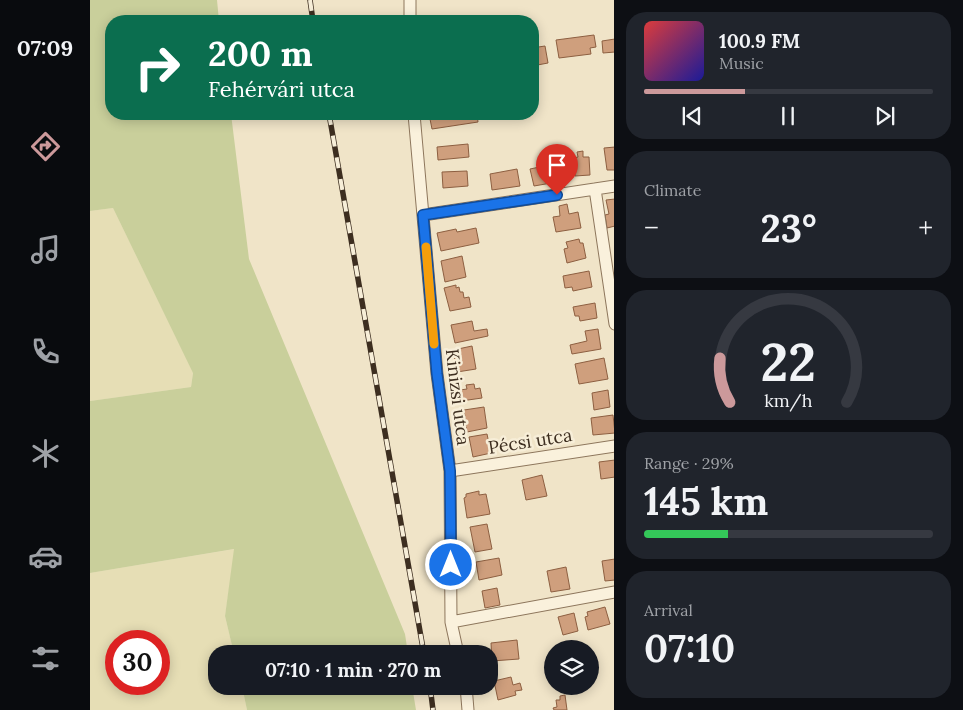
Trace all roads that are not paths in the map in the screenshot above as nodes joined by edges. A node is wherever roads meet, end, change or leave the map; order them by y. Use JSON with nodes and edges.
{"nodes":[{"id":1,"x":410,"y":0,"type":"edge"},
{"id":2,"x":410,"y":15,"type":"edge"},
{"id":3,"x":415,"y":120,"type":"edge"},
{"id":4,"x":614,"y":186,"type":"edge"},
{"id":5,"x":595,"y":190,"type":"junction"},
{"id":6,"x":423,"y":215,"type":"junction"},
{"id":7,"x":614,"y":324,"type":"edge"},
{"id":8,"x":614,"y":446,"type":"edge"},
{"id":9,"x":450,"y":471,"type":"junction"},
{"id":10,"x":614,"y":592,"type":"edge"},
{"id":11,"x":451,"y":622,"type":"junction"},
{"id":12,"x":456,"y":645,"type":"edge"},
{"id":13,"x":467,"y":695,"type":"edge"},
{"id":14,"x":468,"y":710,"type":"edge"}],
"edges":[{"from":1,"to":2,"type":"street"},
{"from":3,"to":6,"type":"street","name":"Kinizsi utca"},
{"from":4,"to":5,"type":"street"},
{"from":5,"to":6,"type":"street"},
{"from":5,"to":7,"type":"street"},
{"from":6,"to":9,"type":"street","name":"Kinizsi utca"},
{"from":8,"to":9,"type":"street","name":"Pécsi utca"},
{"from":9,"to":11,"type":"street","name":"Kinizsi utca"},
{"from":10,"to":11,"type":"street"},
{"from":11,"to":12,"type":"street","name":"Kinizsi utca"},
{"from":13,"to":14,"type":"street"}]}
